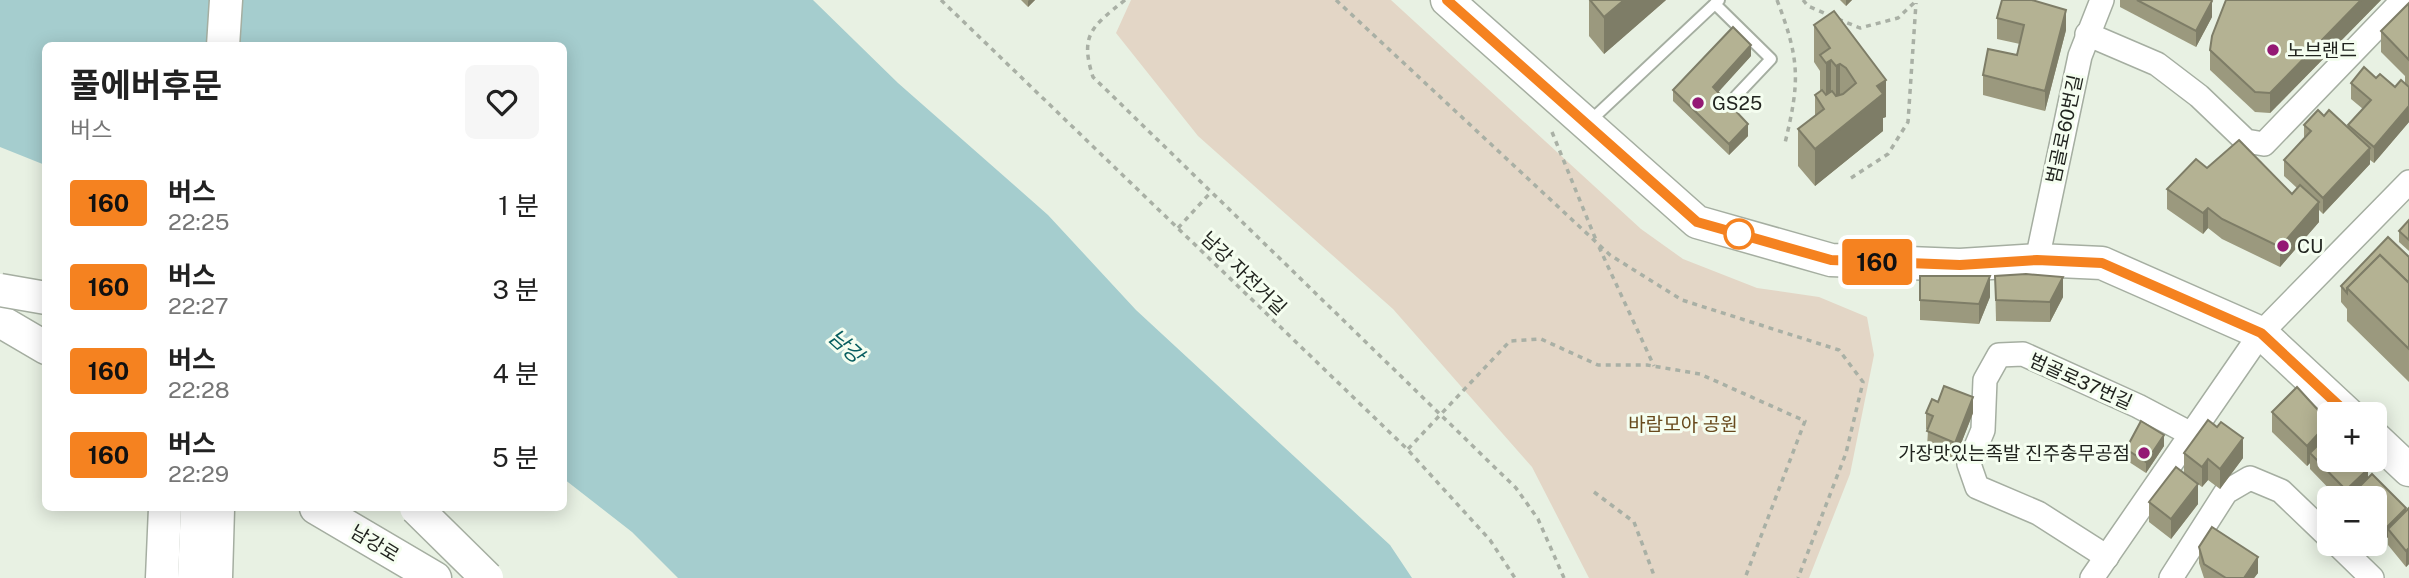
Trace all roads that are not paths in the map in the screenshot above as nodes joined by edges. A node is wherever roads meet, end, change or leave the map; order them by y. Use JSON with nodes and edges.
{"nodes":[{"id":1,"x":1447,"y":0,"type":"edge"},
{"id":2,"x":2102,"y":0,"type":"edge"},
{"id":3,"x":2403,"y":0,"type":"edge"},
{"id":4,"x":1717,"y":2,"type":"edge"},
{"id":5,"x":226,"y":4,"type":"edge"},
{"id":6,"x":2087,"y":34,"type":"junction"},
{"id":7,"x":215,"y":42,"type":"edge"},
{"id":8,"x":223,"y":42,"type":"edge"},
{"id":9,"x":231,"y":42,"type":"edge"},
{"id":10,"x":1736,"y":96,"type":"dead end"},
{"id":11,"x":1586,"y":125,"type":"junction"},
{"id":12,"x":2409,"y":182,"type":"edge"},
{"id":13,"x":2037,"y":260,"type":"junction"},
{"id":14,"x":0,"y":290,"type":"edge"},
{"id":15,"x":42,"y":297,"type":"edge"},
{"id":16,"x":0,"y":321,"type":"edge"},
{"id":17,"x":2261,"y":333,"type":"junction"},
{"id":18,"x":42,"y":346,"type":"edge"},
{"id":19,"x":2335,"y":402,"type":"edge"},
{"id":20,"x":2191,"y":434,"type":"junction"},
{"id":21,"x":2387,"y":449,"type":"edge"},
{"id":22,"x":2409,"y":470,"type":"edge"},
{"id":23,"x":165,"y":511,"type":"edge"},
{"id":24,"x":197,"y":511,"type":"edge"},
{"id":25,"x":218,"y":511,"type":"edge"},
{"id":26,"x":321,"y":511,"type":"edge"},
{"id":27,"x":419,"y":511,"type":"edge"},
{"id":28,"x":2317,"y":526,"type":"edge"},
{"id":29,"x":2107,"y":556,"type":"junction"},
{"id":30,"x":2349,"y":556,"type":"edge"},
{"id":31,"x":162,"y":578,"type":"edge"},
{"id":32,"x":194,"y":578,"type":"edge"},
{"id":33,"x":216,"y":578,"type":"edge"},
{"id":34,"x":435,"y":578,"type":"edge"},
{"id":35,"x":487,"y":578,"type":"edge"},
{"id":36,"x":2092,"y":578,"type":"edge"},
{"id":37,"x":2171,"y":578,"type":"edge"},
{"id":38,"x":2372,"y":578,"type":"edge"}],
"edges":[{"from":1,"to":11,"type":"street"},
{"from":2,"to":6,"type":"street","name":"범골로60번길"},
{"from":3,"to":6,"type":"street"},
{"from":4,"to":10,"type":"lane"},
{"from":4,"to":11,"type":"lane"},
{"from":5,"to":7,"type":"street"},
{"from":5,"to":8,"type":"street"},
{"from":5,"to":9,"type":"street"},
{"from":6,"to":13,"type":"street","name":"범골로60번길"},
{"from":11,"to":13,"type":"street"},
{"from":12,"to":17,"type":"street"},
{"from":13,"to":17,"type":"street"},
{"from":14,"to":15,"type":"street","bridge":true},
{"from":16,"to":18,"type":"street"},
{"from":17,"to":19,"type":"street"},
{"from":17,"to":20,"type":"street"},
{"from":20,"to":29,"type":"street"},
{"from":20,"to":29,"type":"street","name":"범골로37번길"},
{"from":21,"to":22,"type":"street"},
{"from":23,"to":31,"type":"street"},
{"from":24,"to":32,"type":"street"},
{"from":25,"to":33,"type":"street"},
{"from":26,"to":34,"type":"street","name":"남강로"},
{"from":27,"to":35,"type":"street","bridge":true},
{"from":28,"to":37,"type":"street"},
{"from":29,"to":36,"type":"street"},
{"from":30,"to":38,"type":"street"}]}
